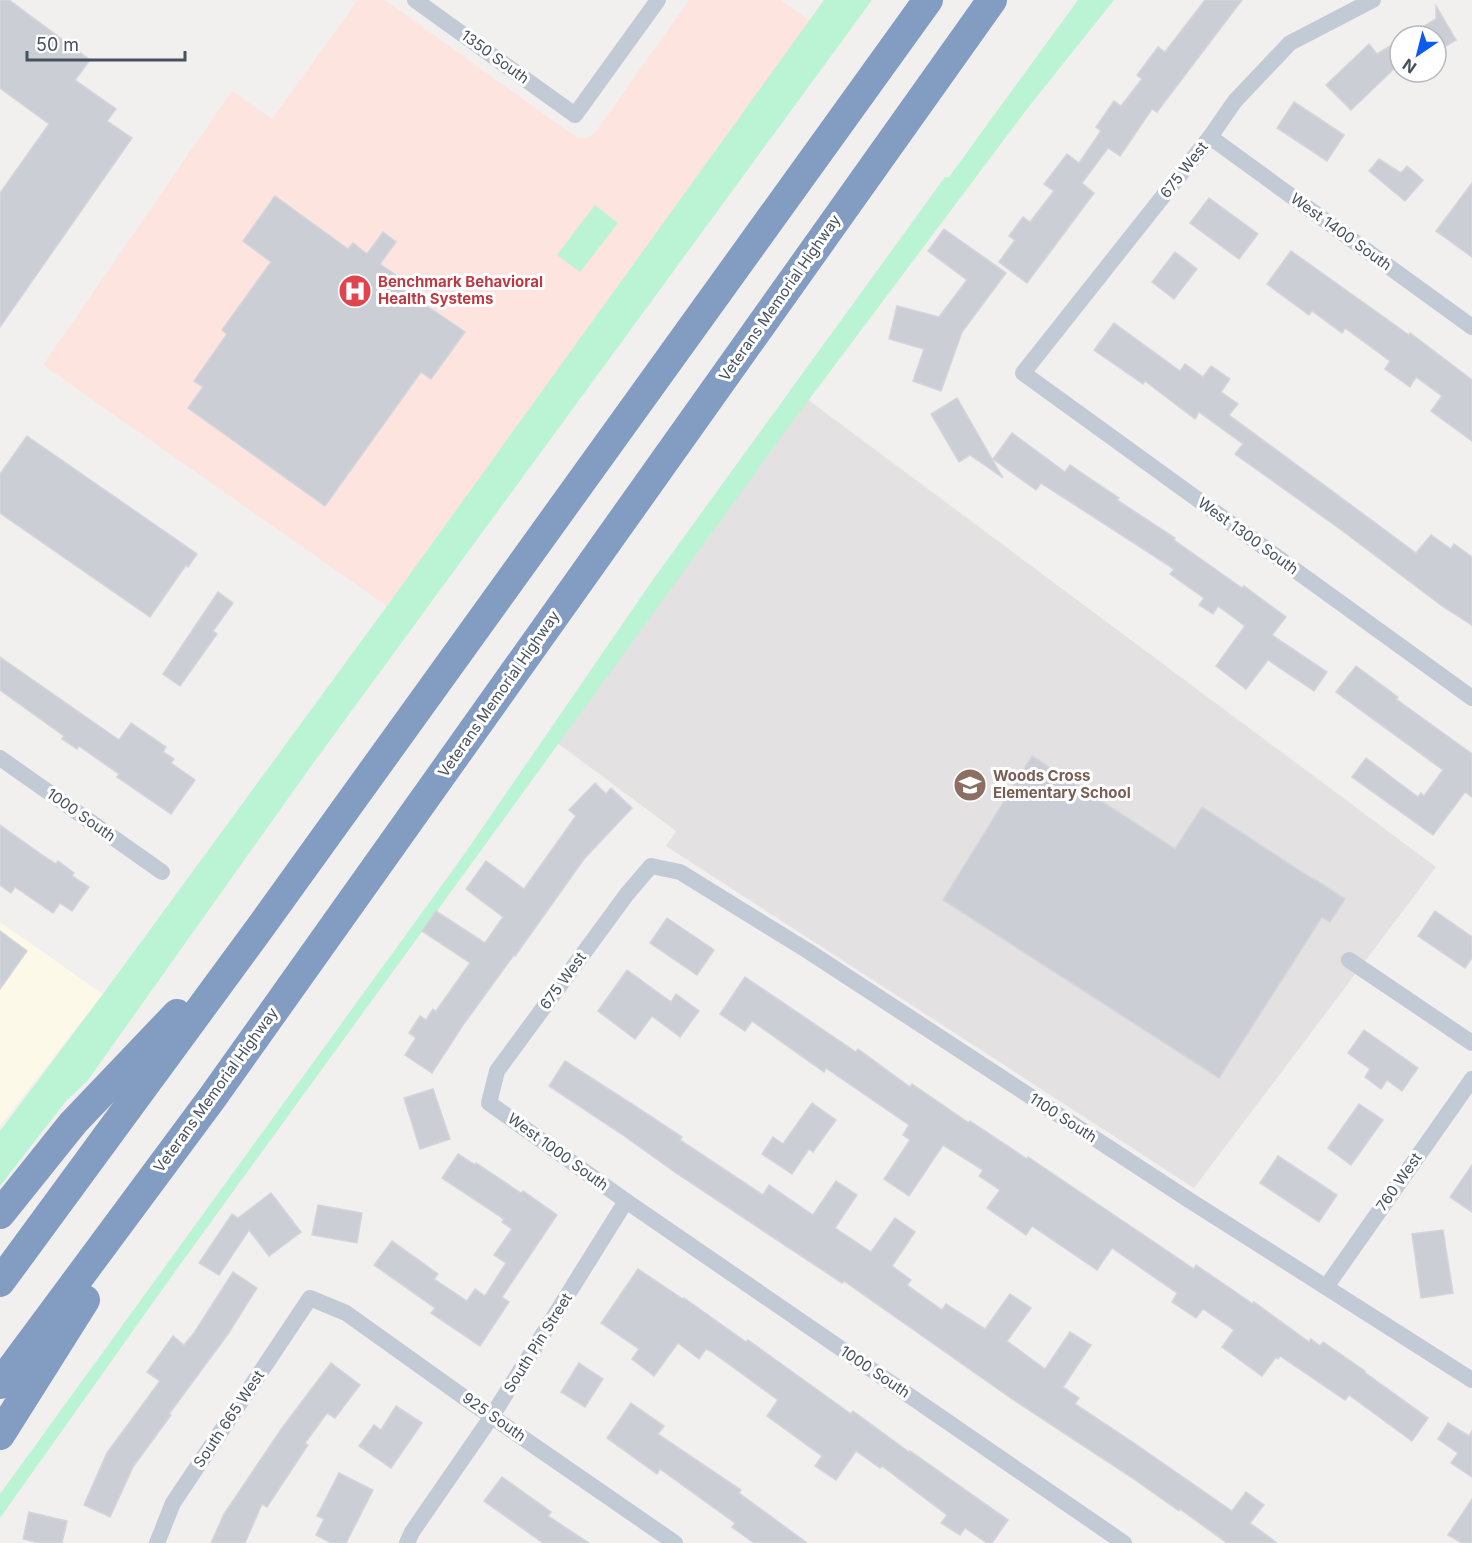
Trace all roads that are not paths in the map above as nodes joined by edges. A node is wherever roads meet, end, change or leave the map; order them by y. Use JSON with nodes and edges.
{"nodes":[{"id":1,"x":415,"y":0,"type":"edge"},
{"id":2,"x":658,"y":0,"type":"edge"},
{"id":3,"x":928,"y":0,"type":"edge"},
{"id":4,"x":992,"y":0,"type":"edge"},
{"id":5,"x":1373,"y":0,"type":"edge"},
{"id":6,"x":1210,"y":137,"type":"junction"},
{"id":7,"x":1472,"y":327,"type":"edge"},
{"id":8,"x":1023,"y":373,"type":"joint"},
{"id":9,"x":1472,"y":698,"type":"edge"},
{"id":10,"x":0,"y":758,"type":"edge"},
{"id":11,"x":651,"y":866,"type":"joint"},
{"id":12,"x":162,"y":872,"type":"dead end"},
{"id":13,"x":262,"y":925,"type":"junction"},
{"id":14,"x":1349,"y":960,"type":"dead end"},
{"id":15,"x":1472,"y":1042,"type":"edge"},
{"id":16,"x":1472,"y":1079,"type":"edge"},
{"id":17,"x":212,"y":1098,"type":"junction"},
{"id":18,"x":489,"y":1103,"type":"joint"},
{"id":19,"x":626,"y":1201,"type":"junction"},
{"id":20,"x":0,"y":1214,"type":"edge"},
{"id":21,"x":0,"y":1282,"type":"edge"},
{"id":22,"x":1326,"y":1287,"type":"junction"},
{"id":23,"x":310,"y":1298,"type":"joint"},
{"id":24,"x":1472,"y":1380,"type":"edge"},
{"id":25,"x":0,"y":1384,"type":"edge"},
{"id":26,"x":492,"y":1416,"type":"junction"},
{"id":27,"x":0,"y":1435,"type":"edge"},
{"id":28,"x":157,"y":1543,"type":"edge"},
{"id":29,"x":407,"y":1543,"type":"edge"},
{"id":30,"x":675,"y":1543,"type":"edge"},
{"id":31,"x":1124,"y":1543,"type":"edge"}],
"edges":[{"from":1,"to":2,"type":"street","name":"1350 South"},
{"from":3,"to":13,"type":"highway"},
{"from":4,"to":17,"type":"highway","name":"Veterans Memorial Highway"},
{"from":5,"to":6,"type":"street","name":"675 West"},
{"from":6,"to":7,"type":"street","name":"West 1400 South"},
{"from":6,"to":8,"type":"street","name":"675 West"},
{"from":8,"to":9,"type":"street","name":"West 1300 South"},
{"from":10,"to":12,"type":"street","name":"1000 South"},
{"from":11,"to":18,"type":"street","name":"675 West"},
{"from":11,"to":22,"type":"street","name":"1100 South"},
{"from":13,"to":20,"type":"highway"},
{"from":13,"to":21,"type":"highway"},
{"from":14,"to":15,"type":"street"},
{"from":16,"to":22,"type":"street","name":"760 West"},
{"from":17,"to":25,"type":"highway","name":"Veterans Memorial Highway"},
{"from":17,"to":27,"type":"highway"},
{"from":18,"to":19,"type":"street","name":"West 1000 South"},
{"from":19,"to":26,"type":"street","name":"South Pin Street"},
{"from":19,"to":31,"type":"street","name":"1000 South"},
{"from":22,"to":24,"type":"street","name":"1100 South"},
{"from":23,"to":26,"type":"street","name":"925 South"},
{"from":23,"to":28,"type":"street","name":"South 665 West"},
{"from":26,"to":29,"type":"street","name":"South Pin Street"},
{"from":26,"to":30,"type":"street","name":"925 South"}]}
